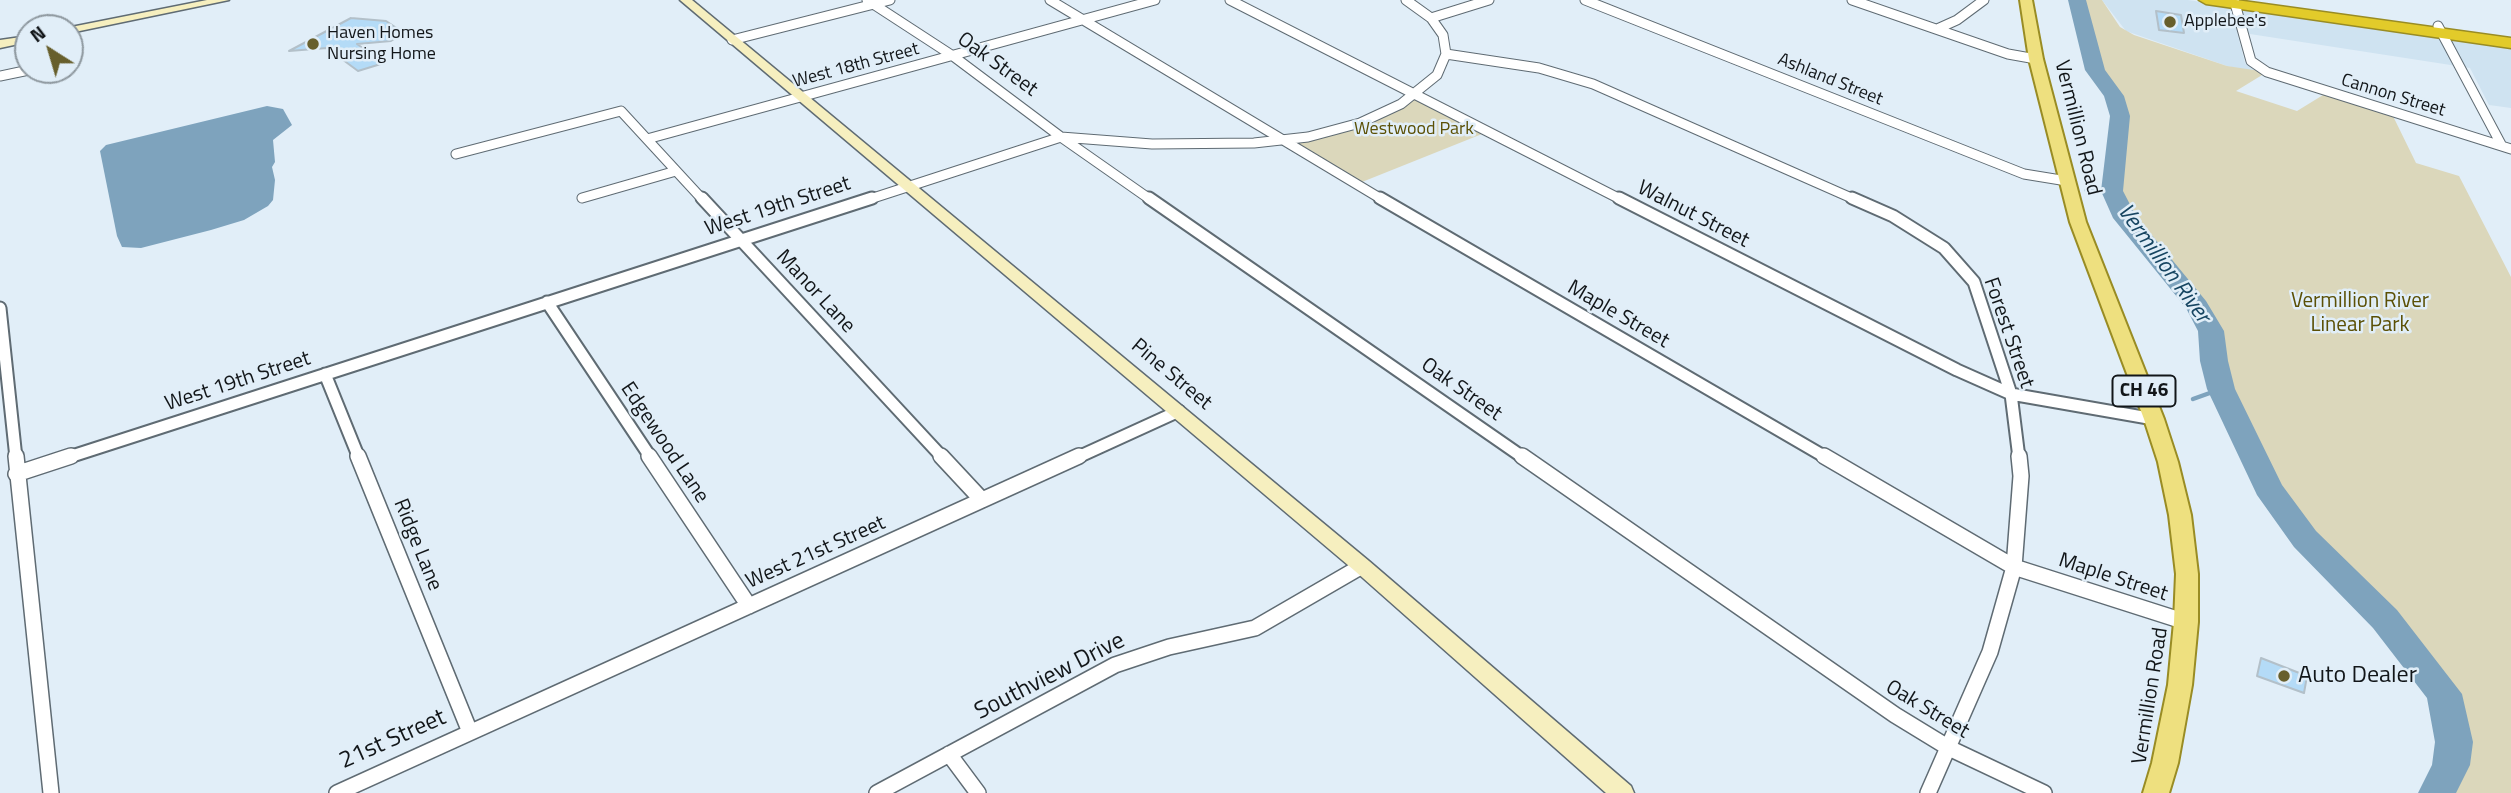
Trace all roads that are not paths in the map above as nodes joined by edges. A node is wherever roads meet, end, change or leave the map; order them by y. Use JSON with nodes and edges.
{"nodes":[{"id":1,"x":224,"y":0,"type":"edge"},
{"id":2,"x":685,"y":0,"type":"edge"},
{"id":3,"x":890,"y":0,"type":"edge"},
{"id":4,"x":1050,"y":0,"type":"edge"},
{"id":5,"x":1155,"y":0,"type":"edge"},
{"id":6,"x":1230,"y":0,"type":"edge"},
{"id":7,"x":1406,"y":0,"type":"edge"},
{"id":8,"x":1489,"y":0,"type":"edge"},
{"id":9,"x":1585,"y":0,"type":"edge"},
{"id":10,"x":1853,"y":0,"type":"edge"},
{"id":11,"x":1984,"y":0,"type":"edge"},
{"id":12,"x":2026,"y":0,"type":"edge"},
{"id":13,"x":2206,"y":0,"type":"edge"},
{"id":14,"x":2239,"y":1,"type":"edge"},
{"id":15,"x":870,"y":2,"type":"edge"},
{"id":16,"x":186,"y":4,"type":"edge"},
{"id":17,"x":1431,"y":18,"type":"junction"},
{"id":18,"x":1085,"y":19,"type":"junction"},
{"id":19,"x":84,"y":27,"type":"edge"},
{"id":20,"x":1937,"y":29,"type":"junction"},
{"id":21,"x":2440,"y":30,"type":"junction"},
{"id":22,"x":2511,"y":36,"type":"edge"},
{"id":23,"x":732,"y":40,"type":"junction"},
{"id":24,"x":2511,"y":43,"type":"edge"},
{"id":25,"x":1446,"y":54,"type":"junction"},
{"id":26,"x":953,"y":55,"type":"junction"},
{"id":27,"x":2036,"y":59,"type":"junction"},
{"id":28,"x":1415,"y":96,"type":"junction"},
{"id":29,"x":800,"y":97,"type":"junction"},
{"id":30,"x":1062,"y":137,"type":"junction"},
{"id":31,"x":647,"y":139,"type":"junction"},
{"id":32,"x":1283,"y":141,"type":"junction"},
{"id":33,"x":2506,"y":147,"type":"edge"},
{"id":34,"x":456,"y":154,"type":"dead end"},
{"id":35,"x":676,"y":171,"type":"junction"},
{"id":36,"x":2067,"y":181,"type":"junction"},
{"id":37,"x":906,"y":186,"type":"junction"},
{"id":38,"x":582,"y":198,"type":"dead end"},
{"id":39,"x":740,"y":239,"type":"junction"},
{"id":40,"x":547,"y":302,"type":"junction"},
{"id":41,"x":0,"y":308,"type":"edge"},
{"id":42,"x":325,"y":374,"type":"junction"},
{"id":43,"x":2011,"y":394,"type":"junction"},
{"id":44,"x":1179,"y":411,"type":"junction"},
{"id":45,"x":2154,"y":419,"type":"junction"},
{"id":46,"x":16,"y":474,"type":"junction"},
{"id":47,"x":982,"y":500,"type":"junction"},
{"id":48,"x":1362,"y":566,"type":"junction"},
{"id":49,"x":2014,"y":567,"type":"junction"},
{"id":50,"x":749,"y":606,"type":"junction"},
{"id":51,"x":2186,"y":622,"type":"junction"},
{"id":52,"x":470,"y":732,"type":"junction"},
{"id":53,"x":1949,"y":748,"type":"junction"},
{"id":54,"x":949,"y":754,"type":"junction"},
{"id":55,"x":51,"y":793,"type":"edge"},
{"id":56,"x":337,"y":793,"type":"edge"},
{"id":57,"x":877,"y":793,"type":"edge"},
{"id":58,"x":978,"y":793,"type":"edge"},
{"id":59,"x":1622,"y":793,"type":"edge"},
{"id":60,"x":1928,"y":793,"type":"edge"},
{"id":61,"x":2044,"y":793,"type":"edge"},
{"id":62,"x":2156,"y":793,"type":"edge"}],
"edges":[{"from":1,"to":16,"type":"street"},
{"from":2,"to":23,"type":"street","name":"Pine Street"},
{"from":3,"to":15,"type":"street"},
{"from":4,"to":18,"type":"street","name":"Maple Street"},
{"from":5,"to":18,"type":"street","name":"West 18th Street"},
{"from":6,"to":28,"type":"street","name":"Walnut Street"},
{"from":7,"to":17,"type":"street"},
{"from":8,"to":17,"type":"street"},
{"from":9,"to":36,"type":"street","name":"Ashland Street"},
{"from":10,"to":20,"type":"street"},
{"from":11,"to":20,"type":"street"},
{"from":12,"to":27,"type":"main road","name":"Vermillion Road","number":"CH 46"},
{"from":13,"to":14,"type":"highway"},
{"from":14,"to":21,"type":"highway"},
{"from":14,"to":33,"type":"street","name":"Cannon Street"},
{"from":15,"to":23,"type":"street"},
{"from":15,"to":26,"type":"street","name":"Oak Street"},
{"from":16,"to":19,"type":"street"},
{"from":17,"to":25,"type":"street"},
{"from":18,"to":26,"type":"street","name":"West 18th Street"},
{"from":18,"to":32,"type":"street","name":"Maple Street"},
{"from":20,"to":27,"type":"street"},
{"from":21,"to":22,"type":"highway"},
{"from":21,"to":24,"type":"highway"},
{"from":21,"to":33,"type":"street"},
{"from":23,"to":29,"type":"street","name":"Pine Street"},
{"from":25,"to":28,"type":"street","name":"West 19th Street"},
{"from":25,"to":43,"type":"street","name":"Forest Street"},
{"from":26,"to":29,"type":"street","name":"West 18th Street"},
{"from":26,"to":30,"type":"street","name":"Oak Street"},
{"from":27,"to":36,"type":"main road","name":"Vermillion Road","number":"CH 46"},
{"from":28,"to":32,"type":"street","name":"West 19th Street"},
{"from":28,"to":43,"type":"street","name":"Walnut Street"},
{"from":29,"to":31,"type":"street","name":"West 18th Street"},
{"from":29,"to":37,"type":"street","name":"Pine Street"},
{"from":30,"to":32,"type":"street","name":"West 19th Street"},
{"from":30,"to":37,"type":"street","name":"West 19th Street"},
{"from":30,"to":53,"type":"street","name":"Oak Street"},
{"from":31,"to":34,"type":"street","name":"Manor Lane"},
{"from":31,"to":35,"type":"street","name":"Manor Lane"},
{"from":32,"to":49,"type":"street","name":"Maple Street"},
{"from":35,"to":38,"type":"street"},
{"from":35,"to":39,"type":"street","name":"Manor Lane"},
{"from":36,"to":45,"type":"main road","name":"Vermillion Road","number":"CH 46"},
{"from":37,"to":39,"type":"street","name":"West 19th Street"},
{"from":37,"to":44,"type":"street","name":"Pine Street"},
{"from":39,"to":40,"type":"street","name":"West 19th Street"},
{"from":39,"to":47,"type":"street","name":"Manor Lane"},
{"from":40,"to":42,"type":"street","name":"West 19th Street"},
{"from":40,"to":50,"type":"street","name":"Edgewood Lane"},
{"from":41,"to":46,"type":"street"},
{"from":42,"to":46,"type":"street","name":"West 19th Street"},
{"from":42,"to":52,"type":"street","name":"Ridge Lane"},
{"from":43,"to":45,"type":"street","name":"Walnut Street"},
{"from":43,"to":49,"type":"street","name":"Forest Street"},
{"from":44,"to":47,"type":"street","name":"West 21st Street"},
{"from":44,"to":48,"type":"street","name":"Pine Street"},
{"from":45,"to":51,"type":"main road","name":"Vermillion Road","number":"CH 46"},
{"from":46,"to":55,"type":"street"},
{"from":47,"to":50,"type":"street","name":"West 21st Street"},
{"from":48,"to":54,"type":"street","name":"Southview Drive"},
{"from":48,"to":59,"type":"street","name":"Pine Street"},
{"from":49,"to":51,"type":"street","name":"Maple Street"},
{"from":49,"to":53,"type":"street","name":"Forest Street"},
{"from":50,"to":52,"type":"street","name":"West 21st Street"},
{"from":51,"to":62,"type":"main road","name":"Vermillion Road","number":"CH 46"},
{"from":52,"to":56,"type":"street","name":"21st Street"},
{"from":53,"to":60,"type":"street","name":"Forest Street"},
{"from":53,"to":61,"type":"street","name":"Oak Street"},
{"from":54,"to":57,"type":"street","name":"Southview Drive"},
{"from":54,"to":58,"type":"street"}]}
